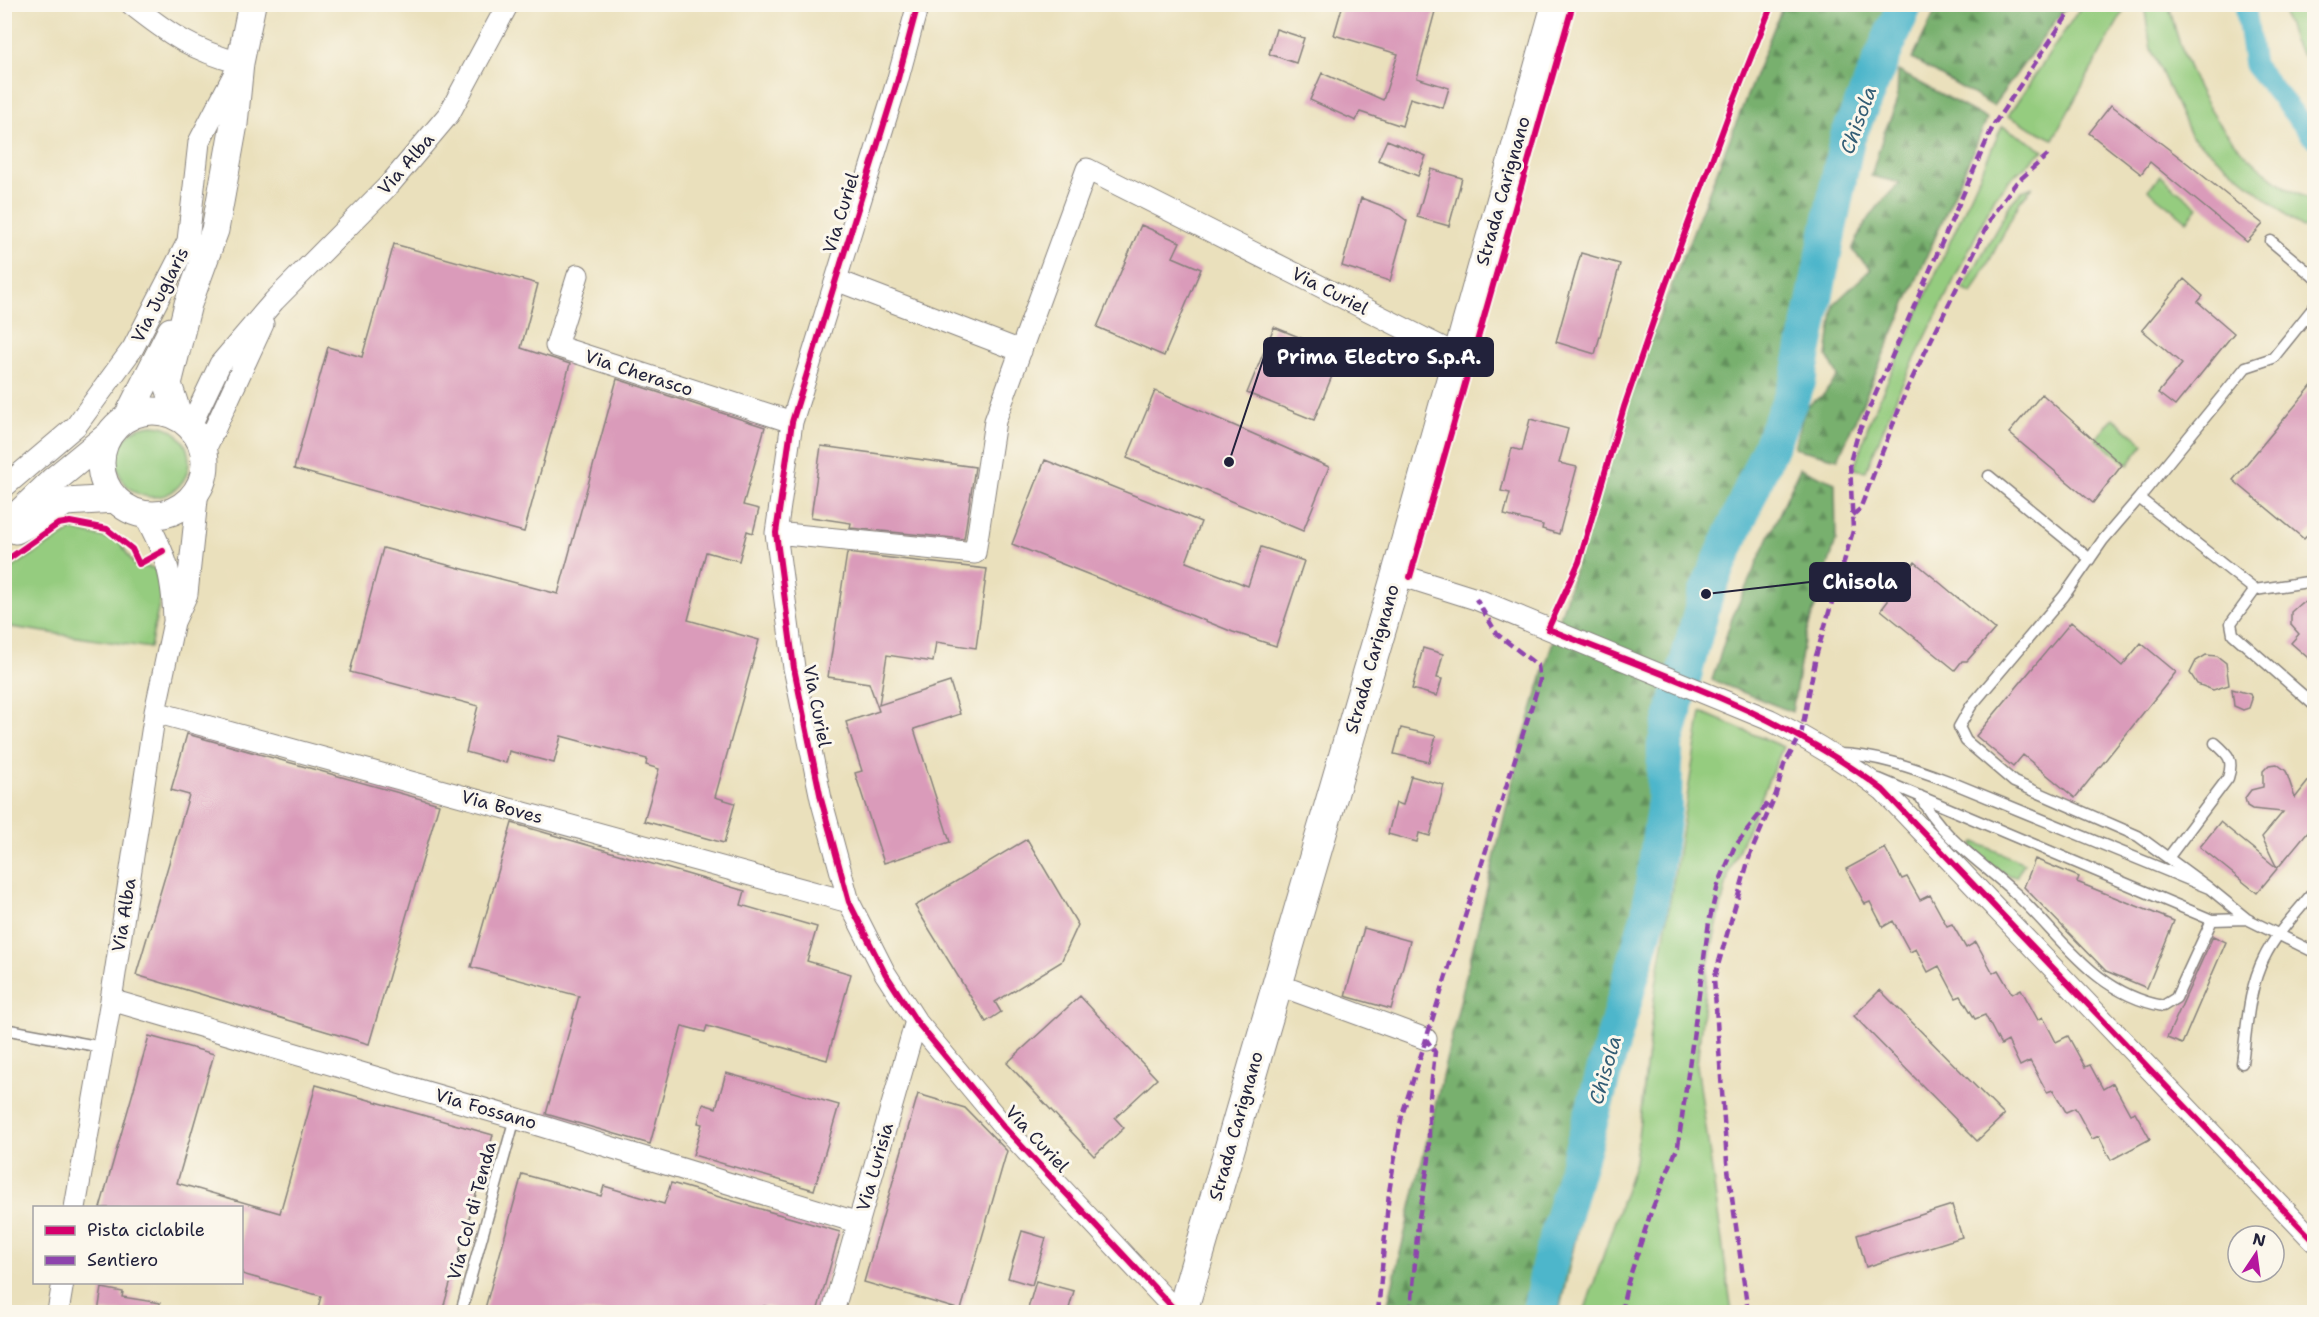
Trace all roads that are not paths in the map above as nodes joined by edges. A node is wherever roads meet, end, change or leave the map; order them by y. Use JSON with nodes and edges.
{"nodes":[{"id":1,"x":131,"y":4,"type":"edge"},
{"id":2,"x":252,"y":4,"type":"edge"},
{"id":3,"x":918,"y":4,"type":"edge"},
{"id":4,"x":1557,"y":4,"type":"edge"},
{"id":5,"x":508,"y":5,"type":"edge"},
{"id":6,"x":240,"y":63,"type":"junction"},
{"id":7,"x":2271,"y":241,"type":"dead end"},
{"id":8,"x":578,"y":275,"type":"dead end"},
{"id":9,"x":2314,"y":277,"type":"edge"},
{"id":10,"x":836,"y":280,"type":"junction"},
{"id":11,"x":273,"y":301,"type":"junction"},
{"id":12,"x":188,"y":304,"type":"junction"},
{"id":13,"x":2314,"y":307,"type":"edge"},
{"id":14,"x":1021,"y":351,"type":"junction"},
{"id":15,"x":1457,"y":355,"type":"junction"},
{"id":16,"x":792,"y":422,"type":"junction"},
{"id":17,"x":184,"y":423,"type":"junction"},
{"id":18,"x":118,"y":427,"type":"junction"},
{"id":19,"x":204,"y":452,"type":"junction"},
{"id":20,"x":1989,"y":476,"type":"dead end"},
{"id":21,"x":4,"y":487,"type":"edge"},
{"id":22,"x":198,"y":489,"type":"junction"},
{"id":23,"x":2139,"y":498,"type":"junction"},
{"id":24,"x":115,"y":499,"type":"junction"},
{"id":25,"x":144,"y":514,"type":"junction"},
{"id":26,"x":4,"y":528,"type":"edge"},
{"id":27,"x":776,"y":533,"type":"junction"},
{"id":28,"x":4,"y":536,"type":"edge"},
{"id":29,"x":2090,"y":559,"type":"junction"},
{"id":30,"x":1397,"y":574,"type":"junction"},
{"id":31,"x":2314,"y":581,"type":"edge"},
{"id":32,"x":2255,"y":590,"type":"junction"},
{"id":33,"x":174,"y":622,"type":"junction"},
{"id":34,"x":2314,"y":705,"type":"edge"},
{"id":35,"x":155,"y":712,"type":"junction"},
{"id":36,"x":2215,"y":743,"type":"dead end"},
{"id":37,"x":1833,"y":754,"type":"junction"},
{"id":38,"x":1854,"y":768,"type":"junction"},
{"id":39,"x":1920,"y":796,"type":"junction"},
{"id":40,"x":2168,"y":858,"type":"junction"},
{"id":41,"x":2209,"y":888,"type":"junction"},
{"id":42,"x":2314,"y":891,"type":"edge"},
{"id":43,"x":849,"y":903,"type":"junction"},
{"id":44,"x":2247,"y":919,"type":"junction"},
{"id":45,"x":2212,"y":920,"type":"junction"},
{"id":46,"x":2278,"y":935,"type":"junction"},
{"id":47,"x":2314,"y":952,"type":"edge"},
{"id":48,"x":1276,"y":984,"type":"junction"},
{"id":49,"x":111,"y":1000,"type":"junction"},
{"id":50,"x":915,"y":1021,"type":"junction"},
{"id":51,"x":4,"y":1029,"type":"edge"},
{"id":52,"x":1426,"y":1039,"type":"dead end"},
{"id":53,"x":102,"y":1047,"type":"junction"},
{"id":54,"x":2241,"y":1062,"type":"dead end"},
{"id":55,"x":515,"y":1118,"type":"junction"},
{"id":56,"x":75,"y":1206,"type":"edge"},
{"id":57,"x":859,"y":1223,"type":"junction"},
{"id":58,"x":2314,"y":1241,"type":"edge"},
{"id":59,"x":63,"y":1284,"type":"edge"},
{"id":60,"x":58,"y":1312,"type":"edge"},
{"id":61,"x":461,"y":1312,"type":"edge"},
{"id":62,"x":833,"y":1312,"type":"edge"},
{"id":63,"x":1176,"y":1312,"type":"edge"},
{"id":64,"x":1182,"y":1312,"type":"edge"}],
"edges":[{"from":1,"to":6,"type":"street"},
{"from":2,"to":6,"type":"street","name":"Via Juglaris"},
{"from":3,"to":10,"type":"street","name":"Via Curiel"},
{"from":4,"to":15,"type":"main road","name":"Strada Carignano"},
{"from":5,"to":11,"type":"street","name":"Via Alba"},
{"from":6,"to":12,"type":"street","name":"Via Juglaris"},
{"from":6,"to":21,"type":"street","name":"Via Juglaris"},
{"from":7,"to":9,"type":"lane"},
{"from":8,"to":16,"type":"street","name":"Via Cherasco"},
{"from":10,"to":14,"type":"street","name":"Via Curiel"},
{"from":10,"to":16,"type":"street","name":"Via Curiel"},
{"from":11,"to":17,"type":"street","name":"Via Alba"},
{"from":11,"to":19,"type":"street","name":"Via Alba"},
{"from":12,"to":17,"type":"street","name":"Via Juglaris"},
{"from":12,"to":18,"type":"street","name":"Via Juglaris"},
{"from":13,"to":23,"type":"lane"},
{"from":14,"to":15,"type":"street","name":"Via Curiel"},
{"from":14,"to":27,"type":"street","name":"Via Curiel"},
{"from":15,"to":30,"type":"main road","name":"Strada Carignano"},
{"from":16,"to":27,"type":"street","name":"Via Curiel"},
{"from":17,"to":18,"type":"street"},
{"from":17,"to":19,"type":"street"},
{"from":18,"to":24,"type":"street"},
{"from":18,"to":26,"type":"street","name":"Via Juglaris"},
{"from":19,"to":22,"type":"street"},
{"from":20,"to":29,"type":"lane"},
{"from":22,"to":25,"type":"street"},
{"from":22,"to":33,"type":"street","name":"Via Alba"},
{"from":23,"to":29,"type":"lane"},
{"from":23,"to":32,"type":"lane"},
{"from":24,"to":25,"type":"street"},
{"from":24,"to":28,"type":"street"},
{"from":25,"to":33,"type":"street","name":"Via Alba"},
{"from":27,"to":43,"type":"street","name":"Via Curiel"},
{"from":29,"to":40,"type":"lane"},
{"from":30,"to":37,"type":"street"},
{"from":30,"to":48,"type":"main road","name":"Strada Carignano"},
{"from":31,"to":32,"type":"lane"},
{"from":32,"to":34,"type":"lane"},
{"from":33,"to":35,"type":"street","name":"Via Alba"},
{"from":35,"to":43,"type":"street","name":"Via Boves"},
{"from":35,"to":49,"type":"street","name":"Via Alba"},
{"from":36,"to":40,"type":"lane"},
{"from":37,"to":38,"type":"street"},
{"from":37,"to":41,"type":"lane"},
{"from":38,"to":39,"type":"lane"},
{"from":38,"to":58,"type":"street"},
{"from":39,"to":45,"type":"lane"},
{"from":39,"to":45,"type":"lane"},
{"from":40,"to":41,"type":"lane"},
{"from":41,"to":44,"type":"lane"},
{"from":42,"to":46,"type":"lane"},
{"from":43,"to":50,"type":"street","name":"Via Curiel"},
{"from":44,"to":45,"type":"lane"},
{"from":44,"to":46,"type":"lane"},
{"from":46,"to":47,"type":"lane"},
{"from":46,"to":54,"type":"lane"},
{"from":48,"to":52,"type":"street"},
{"from":48,"to":64,"type":"main road","name":"Strada Carignano"},
{"from":49,"to":53,"type":"street","name":"Via Alba"},
{"from":49,"to":55,"type":"street","name":"Via Fossano"},
{"from":50,"to":57,"type":"street","name":"Via Lurisia"},
{"from":50,"to":63,"type":"street","name":"Via Curiel"},
{"from":51,"to":53,"type":"lane"},
{"from":53,"to":56,"type":"street","name":"Via Alba"},
{"from":55,"to":57,"type":"street","name":"Via Fossano"},
{"from":55,"to":61,"type":"lane","name":"Via Col di Tenda"},
{"from":57,"to":62,"type":"street","name":"Via Lurisia"},
{"from":59,"to":60,"type":"street"}]}
